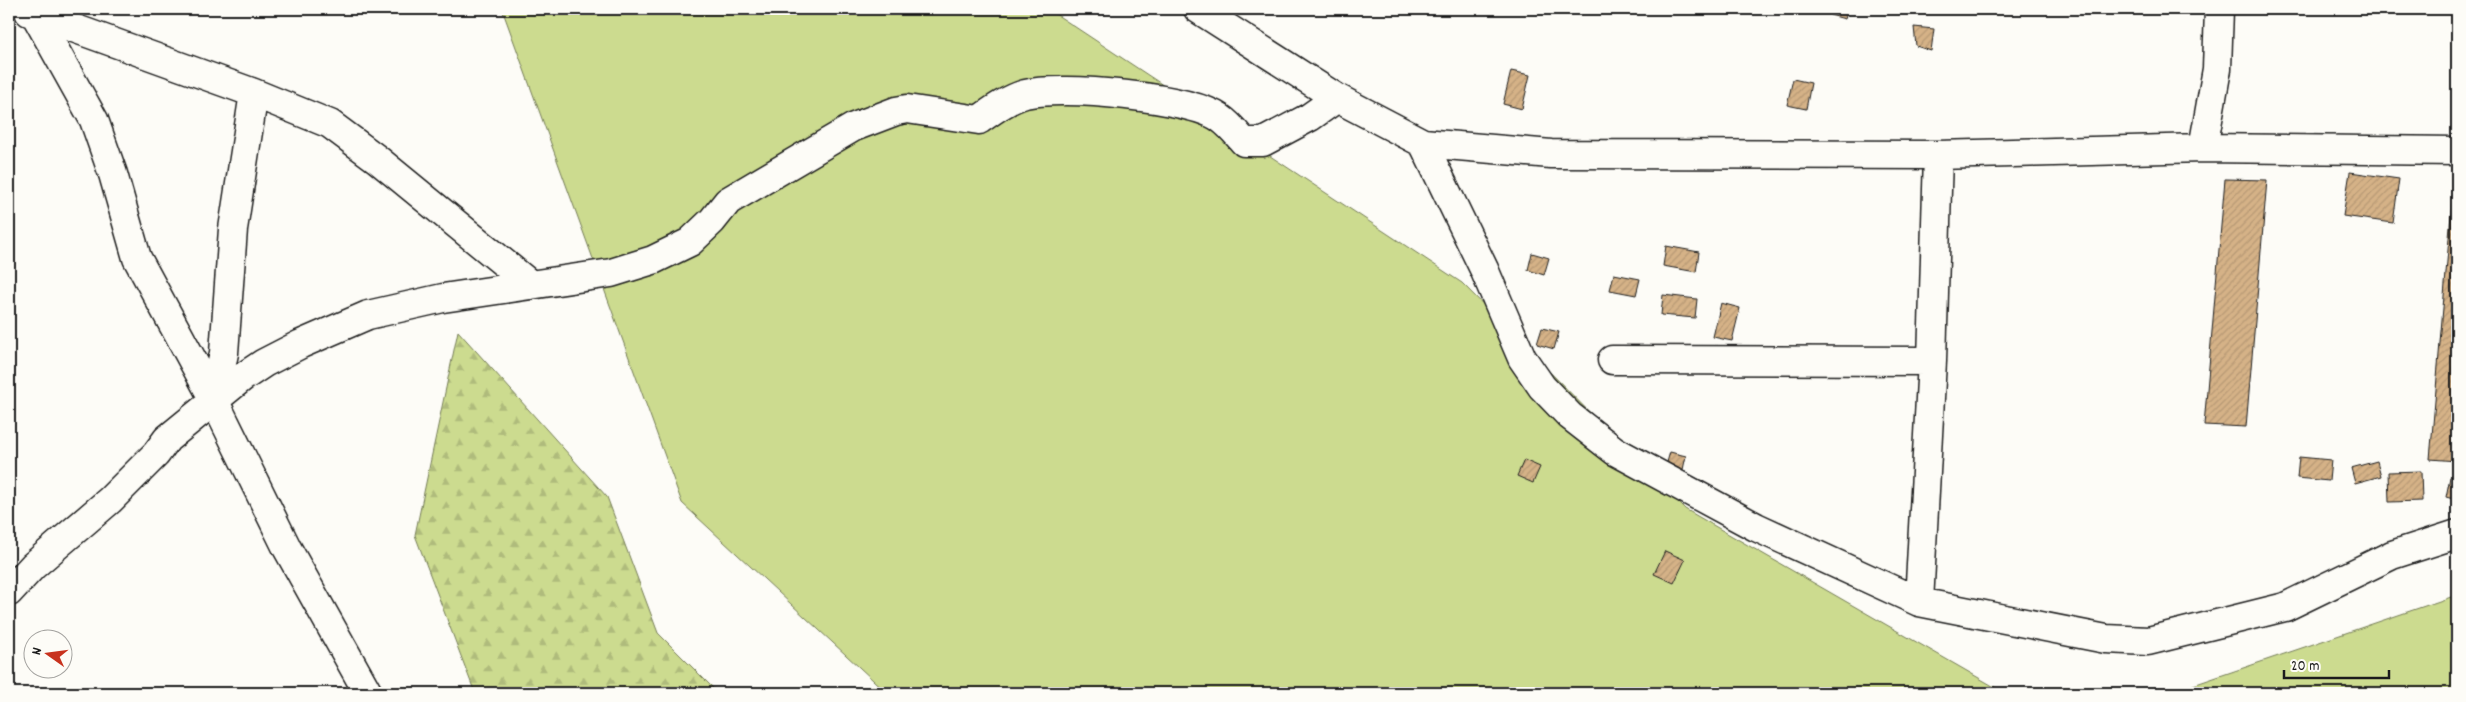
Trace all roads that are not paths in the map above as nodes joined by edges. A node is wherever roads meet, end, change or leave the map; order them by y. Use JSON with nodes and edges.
{"nodes":[{"id":1,"x":1198,"y":9,"type":"edge"},
{"id":2,"x":2219,"y":9,"type":"edge"},
{"id":3,"x":30,"y":12,"type":"edge"},
{"id":4,"x":254,"y":93,"type":"junction"},
{"id":5,"x":1337,"y":98,"type":"junction"},
{"id":6,"x":1422,"y":143,"type":"junction"},
{"id":7,"x":2203,"y":148,"type":"junction"},
{"id":8,"x":2457,"y":151,"type":"edge"},
{"id":9,"x":1938,"y":155,"type":"junction"},
{"id":10,"x":531,"y":285,"type":"junction"},
{"id":11,"x":1612,"y":360,"type":"dead end"},
{"id":12,"x":1932,"y":361,"type":"junction"},
{"id":13,"x":214,"y":400,"type":"junction"},
{"id":14,"x":2457,"y":534,"type":"edge"},
{"id":15,"x":9,"y":592,"type":"edge"},
{"id":16,"x":1919,"y":602,"type":"junction"},
{"id":17,"x":368,"y":693,"type":"edge"}],
"edges":[{"from":1,"to":5,"type":"street"},
{"from":2,"to":7,"type":"street"},
{"from":3,"to":4,"type":"street"},
{"from":3,"to":13,"type":"street"},
{"from":4,"to":10,"type":"street"},
{"from":4,"to":13,"type":"street"},
{"from":5,"to":6,"type":"street"},
{"from":5,"to":10,"type":"street"},
{"from":6,"to":9,"type":"street"},
{"from":6,"to":16,"type":"street"},
{"from":7,"to":8,"type":"street"},
{"from":7,"to":9,"type":"street"},
{"from":9,"to":12,"type":"street"},
{"from":10,"to":13,"type":"street"},
{"from":11,"to":12,"type":"street"},
{"from":12,"to":16,"type":"street"},
{"from":13,"to":15,"type":"street"},
{"from":13,"to":17,"type":"street"},
{"from":14,"to":16,"type":"street"}]}
